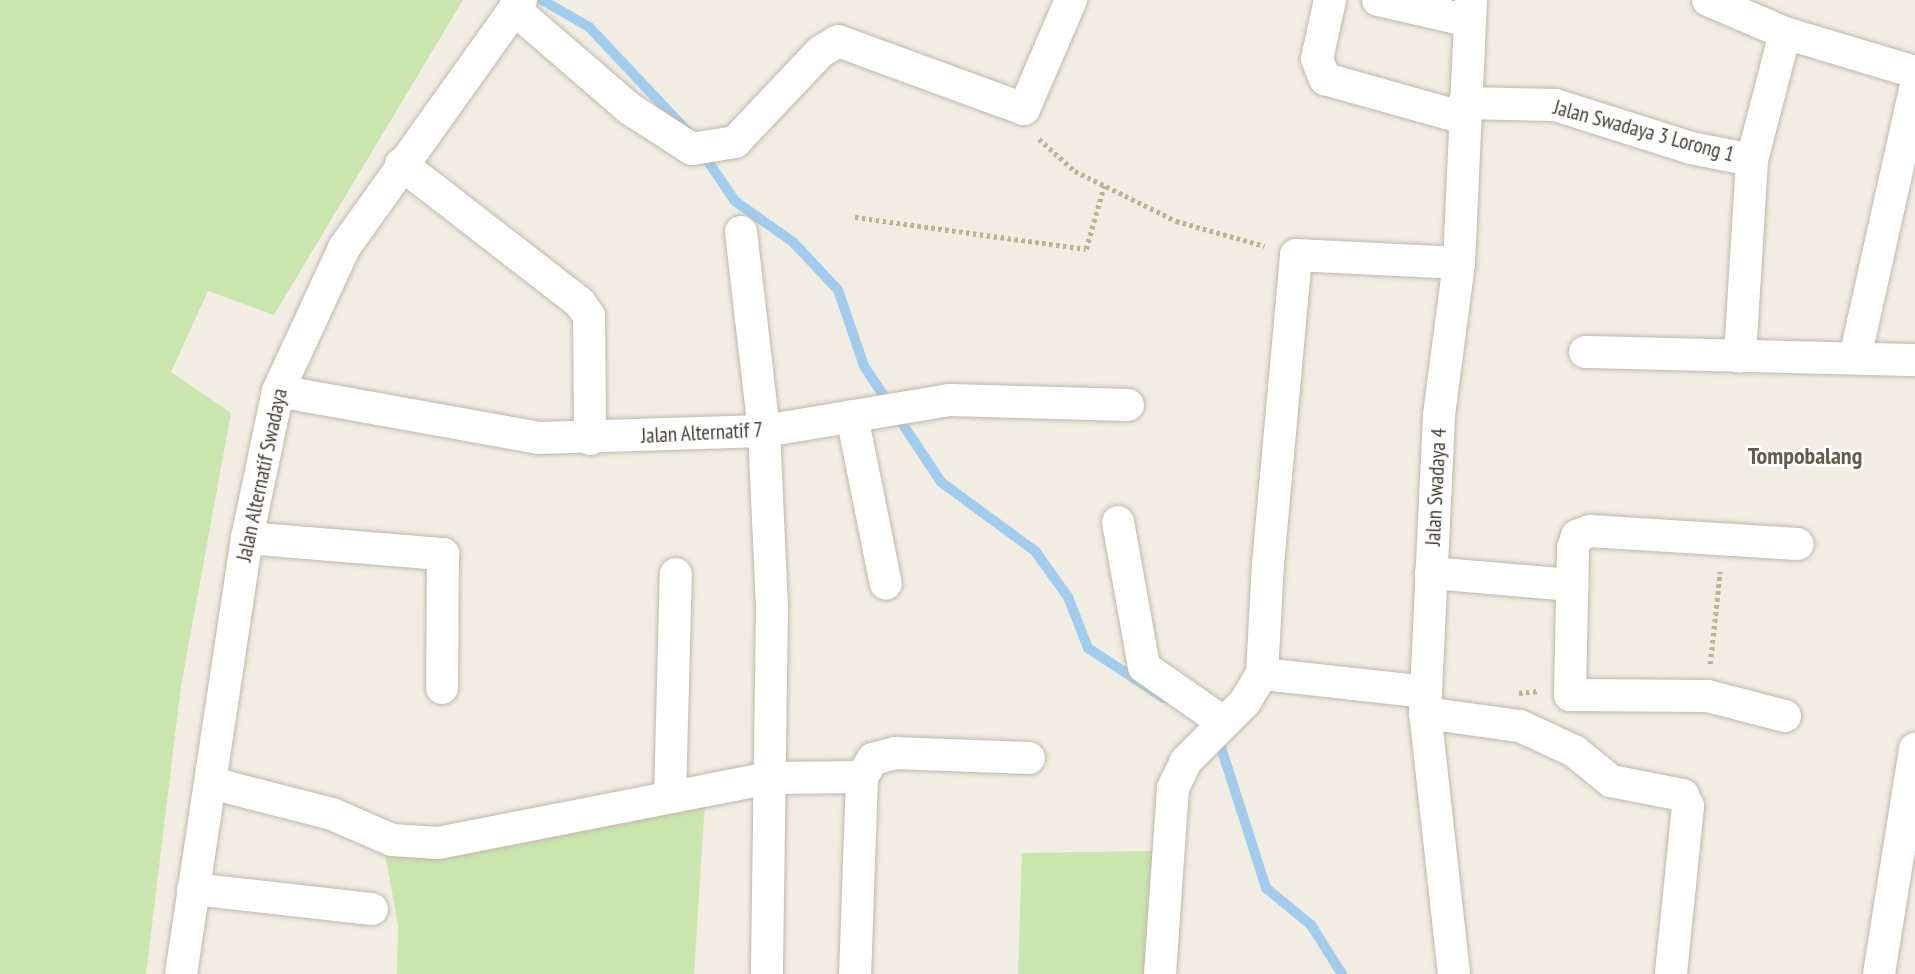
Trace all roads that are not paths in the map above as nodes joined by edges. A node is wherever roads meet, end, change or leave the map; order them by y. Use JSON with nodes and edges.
{"nodes":[{"id":1,"x":1071,"y":0,"type":"edge"},
{"id":2,"x":1330,"y":0,"type":"edge"},
{"id":3,"x":1378,"y":0,"type":"edge"},
{"id":4,"x":1708,"y":0,"type":"edge"},
{"id":5,"x":517,"y":4,"type":"edge"},
{"id":6,"x":1471,"y":10,"type":"edge"},
{"id":7,"x":1785,"y":33,"type":"junction"},
{"id":8,"x":1915,"y":72,"type":"edge"},
{"id":9,"x":1915,"y":90,"type":"edge"},
{"id":10,"x":1464,"y":111,"type":"junction"},
{"id":11,"x":1752,"y":160,"type":"junction"},
{"id":12,"x":401,"y":164,"type":"junction"},
{"id":13,"x":741,"y":232,"type":"dead end"},
{"id":14,"x":1459,"y":263,"type":"junction"},
{"id":15,"x":1585,"y":352,"type":"dead end"},
{"id":16,"x":1740,"y":357,"type":"junction"},
{"id":17,"x":1855,"y":358,"type":"junction"},
{"id":18,"x":1915,"y":360,"type":"edge"},
{"id":19,"x":278,"y":390,"type":"junction"},
{"id":20,"x":1128,"y":405,"type":"dead end"},
{"id":21,"x":852,"y":416,"type":"junction"},
{"id":22,"x":764,"y":430,"type":"junction"},
{"id":23,"x":590,"y":439,"type":"junction"},
{"id":24,"x":1118,"y":522,"type":"dead end"},
{"id":25,"x":247,"y":538,"type":"junction"},
{"id":26,"x":1798,"y":544,"type":"dead end"},
{"id":27,"x":1432,"y":573,"type":"junction"},
{"id":28,"x":676,"y":574,"type":"dead end"},
{"id":29,"x":886,"y":584,"type":"dead end"},
{"id":30,"x":1572,"y":585,"type":"junction"},
{"id":31,"x":1262,"y":674,"type":"junction"},
{"id":32,"x":442,"y":688,"type":"dead end"},
{"id":33,"x":1425,"y":702,"type":"junction"},
{"id":34,"x":1785,"y":716,"type":"dead end"},
{"id":35,"x":1220,"y":720,"type":"junction"},
{"id":36,"x":1915,"y":749,"type":"edge"},
{"id":37,"x":1029,"y":758,"type":"dead end"},
{"id":38,"x":862,"y":777,"type":"junction"},
{"id":39,"x":770,"y":778,"type":"junction"},
{"id":40,"x":211,"y":783,"type":"junction"},
{"id":41,"x":670,"y":797,"type":"junction"},
{"id":42,"x":193,"y":889,"type":"junction"},
{"id":43,"x":372,"y":909,"type":"dead end"},
{"id":44,"x":181,"y":974,"type":"edge"},
{"id":45,"x":767,"y":974,"type":"edge"},
{"id":46,"x":855,"y":974,"type":"edge"},
{"id":47,"x":1160,"y":974,"type":"edge"},
{"id":48,"x":1454,"y":974,"type":"edge"},
{"id":49,"x":1671,"y":974,"type":"edge"},
{"id":50,"x":1879,"y":974,"type":"edge"}],
"edges":[{"from":1,"to":5,"type":"street"},
{"from":2,"to":10,"type":"street","name":"Jalan Swadaya 3 Lorong 1"},
{"from":3,"to":6,"type":"street"},
{"from":4,"to":7,"type":"street"},
{"from":5,"to":12,"type":"street","name":"Jalan Alternatif Swadaya"},
{"from":6,"to":10,"type":"street","name":"Jalan Swadaya 4"},
{"from":7,"to":8,"type":"street"},
{"from":7,"to":11,"type":"street"},
{"from":9,"to":17,"type":"street"},
{"from":10,"to":11,"type":"street","name":"Jalan Swadaya 3 Lorong 1"},
{"from":10,"to":14,"type":"street","name":"Jalan Swadaya 4"},
{"from":11,"to":16,"type":"street","name":"Jalan Swadaya 3 Lorong 1"},
{"from":12,"to":19,"type":"street","name":"Jalan Alternatif Swadaya"},
{"from":12,"to":23,"type":"street"},
{"from":13,"to":22,"type":"street"},
{"from":14,"to":27,"type":"street","name":"Jalan Swadaya 4"},
{"from":14,"to":31,"type":"street"},
{"from":15,"to":16,"type":"street"},
{"from":16,"to":17,"type":"street"},
{"from":17,"to":18,"type":"street"},
{"from":19,"to":23,"type":"street","name":"Jalan Alternatif 7"},
{"from":19,"to":25,"type":"street","name":"Jalan Alternatif Swadaya"},
{"from":20,"to":21,"type":"street","name":"Jalan Alternatif 7"},
{"from":21,"to":22,"type":"street","name":"Jalan Alternatif 7"},
{"from":21,"to":29,"type":"street"},
{"from":22,"to":23,"type":"street","name":"Jalan Alternatif 7"},
{"from":22,"to":39,"type":"street"},
{"from":24,"to":35,"type":"street"},
{"from":25,"to":32,"type":"street"},
{"from":25,"to":40,"type":"street","name":"Jalan Alternatif Swadaya"},
{"from":26,"to":30,"type":"street"},
{"from":27,"to":30,"type":"street"},
{"from":27,"to":33,"type":"street","name":"Jalan Swadaya 4"},
{"from":28,"to":41,"type":"street"},
{"from":30,"to":34,"type":"street"},
{"from":31,"to":33,"type":"street"},
{"from":31,"to":35,"type":"street"},
{"from":33,"to":48,"type":"street","name":"Jalan Swadaya 4"},
{"from":33,"to":49,"type":"street"},
{"from":35,"to":47,"type":"street"},
{"from":36,"to":50,"type":"street"},
{"from":37,"to":38,"type":"street"},
{"from":38,"to":39,"type":"street"},
{"from":38,"to":46,"type":"street"},
{"from":39,"to":41,"type":"street"},
{"from":39,"to":45,"type":"street"},
{"from":40,"to":41,"type":"street"},
{"from":40,"to":42,"type":"street","name":"Jalan Alternatif Swadaya"},
{"from":42,"to":43,"type":"street"},
{"from":42,"to":44,"type":"street","name":"Jalan Alternatif Swadaya"}]}
